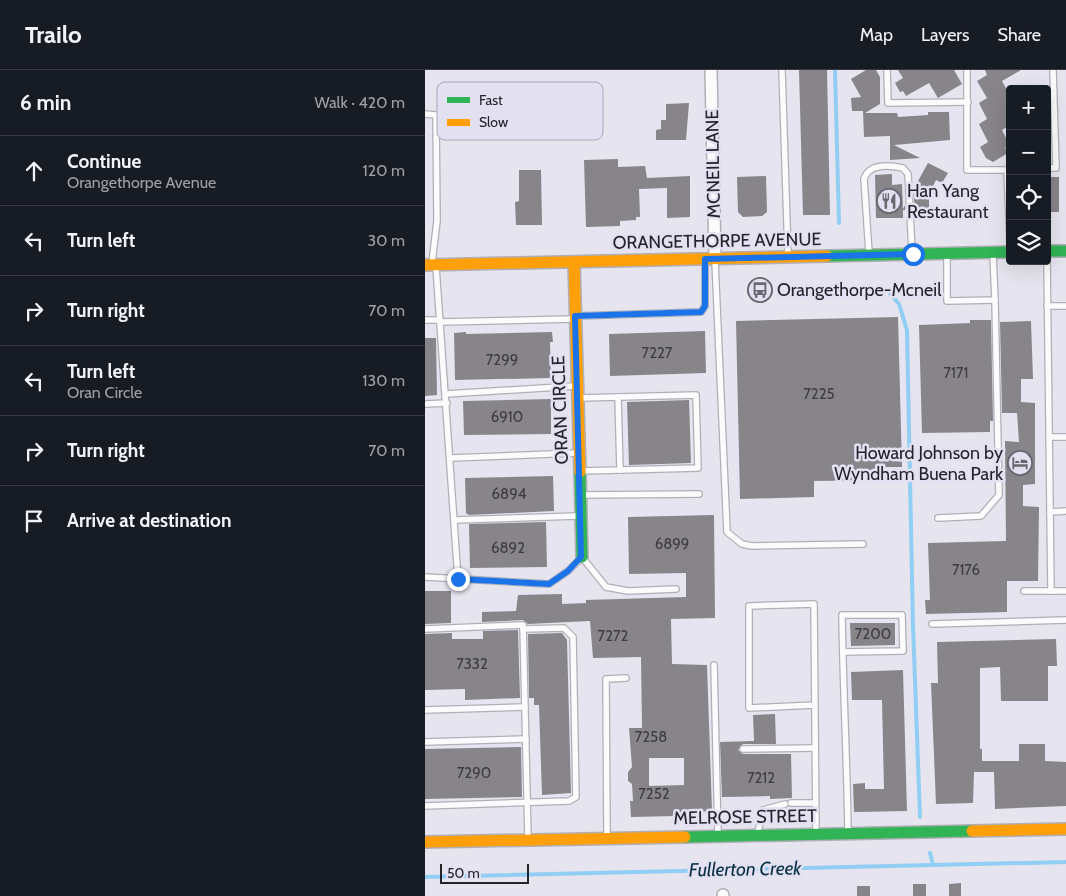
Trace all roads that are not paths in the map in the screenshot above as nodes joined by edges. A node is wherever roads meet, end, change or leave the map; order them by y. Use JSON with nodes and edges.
{"nodes":[{"id":1,"x":711,"y":70,"type":"edge"},
{"id":2,"x":783,"y":70,"type":"edge"},
{"id":3,"x":887,"y":70,"type":"edge"},
{"id":4,"x":967,"y":70,"type":"edge"},
{"id":5,"x":1053,"y":70,"type":"edge"},
{"id":6,"x":968,"y":102,"type":"junction"},
{"id":7,"x":425,"y":114,"type":"edge"},
{"id":8,"x":1051,"y":168,"type":"edge"},
{"id":9,"x":1006,"y":170,"type":"edge"},
{"id":10,"x":1008,"y":175,"type":"edge"},
{"id":11,"x":1009,"y":220,"type":"edge"},
{"id":12,"x":1051,"y":251,"type":"edge"},
{"id":13,"x":1066,"y":251,"type":"edge"},
{"id":14,"x":993,"y":252,"type":"junction"},
{"id":15,"x":1006,"y":252,"type":"edge"},
{"id":16,"x":947,"y":253,"type":"junction"},
{"id":17,"x":913,"y":254,"type":"junction"},
{"id":18,"x":869,"y":255,"type":"junction"},
{"id":19,"x":788,"y":257,"type":"junction"},
{"id":20,"x":710,"y":259,"type":"junction"},
{"id":21,"x":574,"y":262,"type":"junction"},
{"id":22,"x":431,"y":265,"type":"edge"},
{"id":23,"x":1047,"y":265,"type":"edge"},
{"id":24,"x":995,"y":300,"type":"junction"},
{"id":25,"x":1047,"y":306,"type":"junction"},
{"id":26,"x":1066,"y":306,"type":"edge"},
{"id":27,"x":575,"y":318,"type":"junction"},
{"id":28,"x":425,"y":320,"type":"edge"},
{"id":29,"x":440,"y":321,"type":"junction"},
{"id":30,"x":577,"y":385,"type":"junction"},
{"id":31,"x":446,"y":394,"type":"junction"},
{"id":32,"x":618,"y":397,"type":"junction"},
{"id":33,"x":578,"y":398,"type":"junction"},
{"id":34,"x":447,"y":403,"type":"junction"},
{"id":35,"x":425,"y":404,"type":"edge"},
{"id":36,"x":1066,"y":436,"type":"edge"},
{"id":37,"x":1049,"y":437,"type":"junction"},
{"id":38,"x":579,"y":453,"type":"junction"},
{"id":39,"x":451,"y":458,"type":"junction"},
{"id":40,"x":620,"y":470,"type":"junction"},
{"id":41,"x":579,"y":471,"type":"junction"},
{"id":42,"x":699,"y":494,"type":"dead end"},
{"id":43,"x":580,"y":495,"type":"junction"},
{"id":44,"x":1050,"y":512,"type":"junction"},
{"id":45,"x":1066,"y":512,"type":"edge"},
{"id":46,"x":581,"y":516,"type":"junction"},
{"id":47,"x":938,"y":518,"type":"dead end"},
{"id":48,"x":455,"y":520,"type":"junction"},
{"id":49,"x":863,"y":544,"type":"dead end"},
{"id":50,"x":581,"y":557,"type":"junction"},
{"id":51,"x":425,"y":577,"type":"edge"},
{"id":52,"x":458,"y":579,"type":"junction"},
{"id":53,"x":676,"y":589,"type":"dead end"},
{"id":54,"x":1024,"y":591,"type":"dead end"},
{"id":55,"x":1051,"y":591,"type":"junction"},
{"id":56,"x":1066,"y":591,"type":"edge"},
{"id":57,"x":1066,"y":620,"type":"edge"},
{"id":58,"x":932,"y":624,"type":"dead end"},
{"id":59,"x":425,"y":629,"type":"edge"},
{"id":60,"x":523,"y":630,"type":"junction"},
{"id":61,"x":843,"y":652,"type":"junction"},
{"id":62,"x":714,"y":665,"type":"dead end"},
{"id":63,"x":626,"y":678,"type":"dead end"},
{"id":64,"x":815,"y":705,"type":"junction"},
{"id":65,"x":525,"y":707,"type":"junction"},
{"id":66,"x":425,"y":710,"type":"edge"},
{"id":67,"x":526,"y":739,"type":"junction"},
{"id":68,"x":425,"y":742,"type":"edge"},
{"id":69,"x":815,"y":748,"type":"junction"},
{"id":70,"x":743,"y":749,"type":"dead end"},
{"id":71,"x":527,"y":802,"type":"junction"},
{"id":72,"x":815,"y":803,"type":"junction"},
{"id":73,"x":425,"y":806,"type":"edge"},
{"id":74,"x":1066,"y":829,"type":"edge"},
{"id":75,"x":847,"y":833,"type":"junction"},
{"id":76,"x":757,"y":834,"type":"junction"},
{"id":77,"x":816,"y":834,"type":"junction"},
{"id":78,"x":718,"y":835,"type":"junction"},
{"id":79,"x":607,"y":838,"type":"junction"},
{"id":80,"x":528,"y":840,"type":"junction"},
{"id":81,"x":425,"y":842,"type":"edge"}],
"edges":[{"from":1,"to":20,"type":"street","name":"MCNEIL LANE"},
{"from":2,"to":19,"type":"lane"},
{"from":3,"to":6,"type":"lane"},
{"from":4,"to":6,"type":"lane"},
{"from":5,"to":8,"type":"lane"},
{"from":6,"to":9,"type":"lane"},
{"from":7,"to":22,"type":"lane"},
{"from":10,"to":11,"type":"lane"},
{"from":12,"to":13,"type":"street"},
{"from":14,"to":15,"type":"street","name":"ORANGETHORPE AVENUE"},
{"from":14,"to":16,"type":"street","name":"ORANGETHORPE AVENUE"},
{"from":14,"to":24,"type":"lane"},
{"from":16,"to":17,"type":"street","name":"ORANGETHORPE AVENUE"},
{"from":16,"to":24,"type":"lane"},
{"from":17,"to":18,"type":"street","name":"ORANGETHORPE AVENUE"},
{"from":17,"to":18,"type":"lane"},
{"from":18,"to":19,"type":"street","name":"ORANGETHORPE AVENUE"},
{"from":19,"to":20,"type":"street","name":"ORANGETHORPE AVENUE"},
{"from":20,"to":21,"type":"street","name":"ORANGETHORPE AVENUE"},
{"from":20,"to":27,"type":"lane"},
{"from":20,"to":49,"type":"lane"},
{"from":21,"to":22,"type":"street","name":"ORANGETHORPE AVENUE"},
{"from":21,"to":27,"type":"street","name":"ORAN CIRCLE"},
{"from":22,"to":29,"type":"lane"},
{"from":23,"to":25,"type":"lane"},
{"from":24,"to":47,"type":"lane"},
{"from":25,"to":26,"type":"lane"},
{"from":25,"to":37,"type":"lane"},
{"from":27,"to":29,"type":"lane"},
{"from":27,"to":30,"type":"street","name":"ORAN CIRCLE"},
{"from":28,"to":29,"type":"lane"},
{"from":29,"to":31,"type":"lane"},
{"from":30,"to":31,"type":"lane"},
{"from":30,"to":33,"type":"street","name":"ORAN CIRCLE"},
{"from":31,"to":34,"type":"lane"},
{"from":32,"to":33,"type":"lane"},
{"from":32,"to":40,"type":"lane"},
{"from":32,"to":40,"type":"lane"},
{"from":33,"to":38,"type":"street","name":"ORAN CIRCLE"},
{"from":34,"to":35,"type":"lane"},
{"from":34,"to":39,"type":"lane"},
{"from":36,"to":37,"type":"lane"},
{"from":37,"to":44,"type":"lane"},
{"from":38,"to":39,"type":"lane"},
{"from":38,"to":41,"type":"street","name":"ORAN CIRCLE"},
{"from":39,"to":48,"type":"lane"},
{"from":40,"to":41,"type":"lane"},
{"from":41,"to":43,"type":"street","name":"ORAN CIRCLE"},
{"from":42,"to":43,"type":"lane"},
{"from":43,"to":46,"type":"street","name":"ORAN CIRCLE"},
{"from":44,"to":45,"type":"lane"},
{"from":44,"to":55,"type":"lane"},
{"from":46,"to":48,"type":"lane"},
{"from":46,"to":50,"type":"street","name":"ORAN CIRCLE"},
{"from":48,"to":52,"type":"lane"},
{"from":50,"to":52,"type":"lane"},
{"from":50,"to":53,"type":"lane"},
{"from":51,"to":52,"type":"lane"},
{"from":54,"to":55,"type":"lane"},
{"from":55,"to":56,"type":"lane"},
{"from":57,"to":58,"type":"lane"},
{"from":59,"to":60,"type":"lane"},
{"from":60,"to":65,"type":"lane"},
{"from":60,"to":71,"type":"lane"},
{"from":61,"to":61,"type":"lane"},
{"from":61,"to":75,"type":"lane"},
{"from":62,"to":78,"type":"lane"},
{"from":63,"to":79,"type":"lane"},
{"from":64,"to":64,"type":"lane"},
{"from":64,"to":69,"type":"lane"},
{"from":65,"to":66,"type":"lane"},
{"from":65,"to":67,"type":"lane"},
{"from":67,"to":68,"type":"lane"},
{"from":67,"to":71,"type":"lane"},
{"from":69,"to":70,"type":"lane"},
{"from":69,"to":72,"type":"lane"},
{"from":71,"to":73,"type":"lane"},
{"from":71,"to":80,"type":"lane"},
{"from":72,"to":76,"type":"lane"},
{"from":72,"to":77,"type":"lane"},
{"from":74,"to":75,"type":"street","name":"MELROSE STREET"},
{"from":75,"to":77,"type":"street","name":"MELROSE STREET"},
{"from":76,"to":77,"type":"street","name":"MELROSE STREET"},
{"from":76,"to":78,"type":"street","name":"MELROSE STREET"},
{"from":78,"to":79,"type":"street","name":"MELROSE STREET"},
{"from":79,"to":80,"type":"street","name":"MELROSE STREET"},
{"from":80,"to":81,"type":"street","name":"MELROSE STREET"}]}
